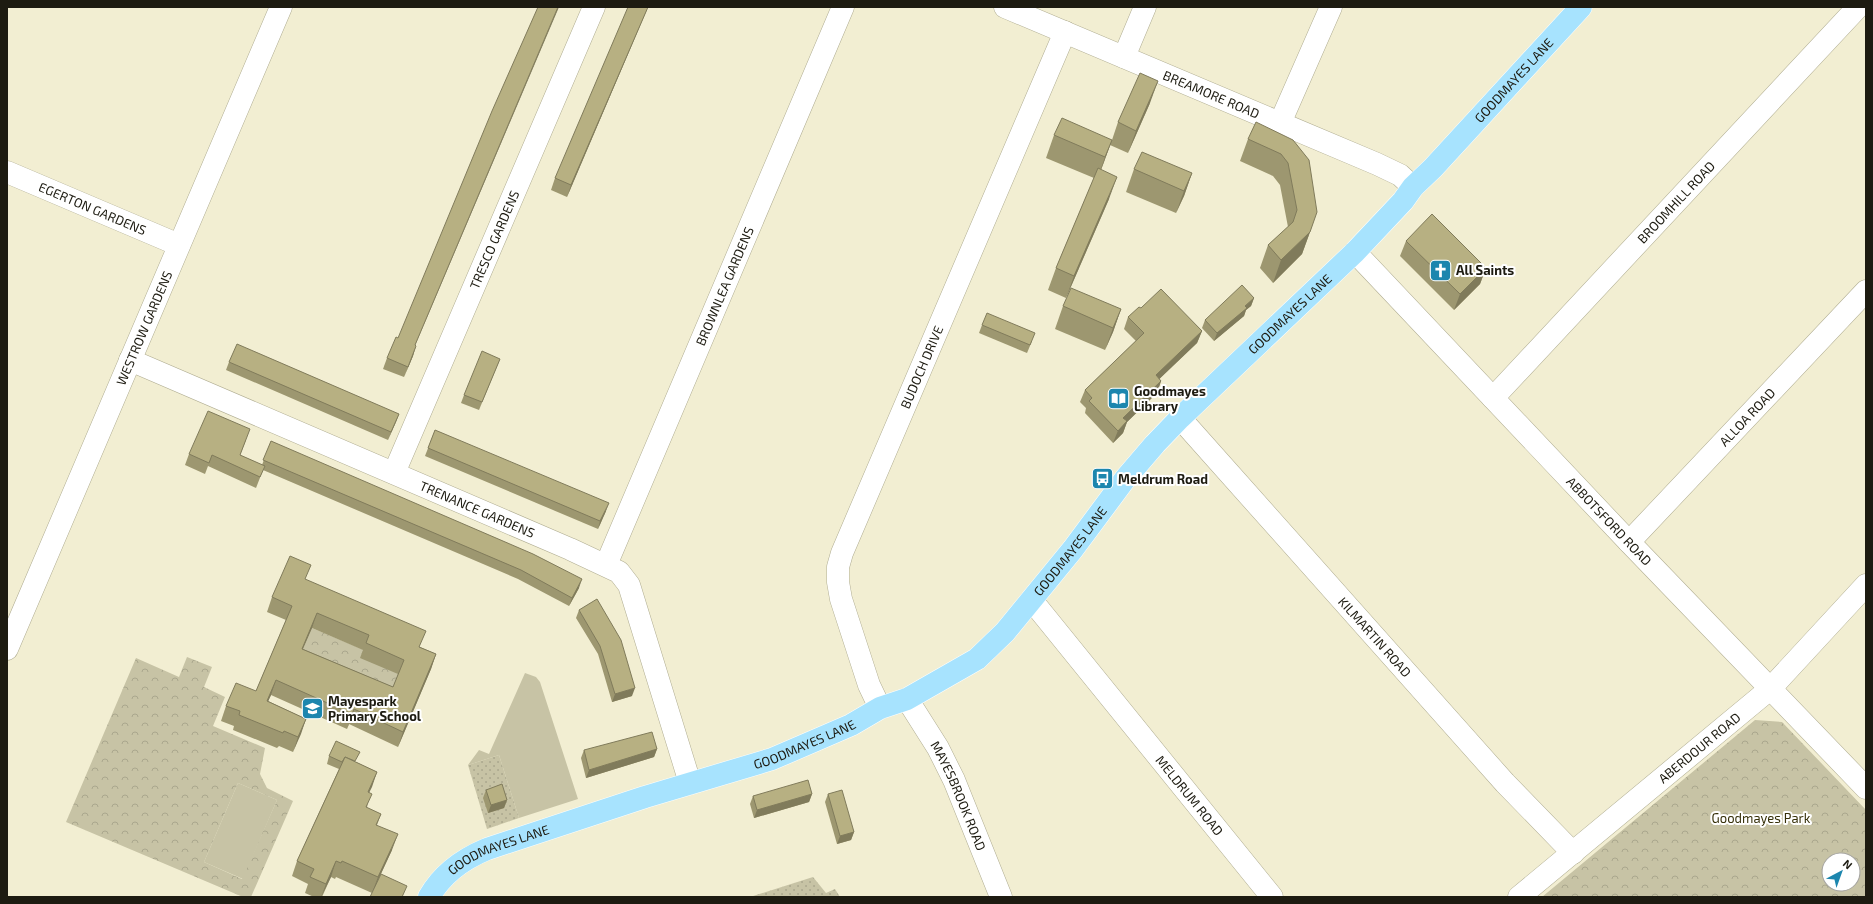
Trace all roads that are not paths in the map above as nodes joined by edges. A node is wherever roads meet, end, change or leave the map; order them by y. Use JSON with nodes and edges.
{"nodes":[{"id":1,"x":281,"y":7,"type":"edge"},
{"id":2,"x":594,"y":7,"type":"edge"},
{"id":3,"x":843,"y":7,"type":"edge"},
{"id":4,"x":1005,"y":7,"type":"edge"},
{"id":5,"x":1145,"y":7,"type":"edge"},
{"id":6,"x":1331,"y":7,"type":"edge"},
{"id":7,"x":1581,"y":7,"type":"edge"},
{"id":8,"x":1858,"y":7,"type":"edge"},
{"id":9,"x":1065,"y":32,"type":"junction"},
{"id":10,"x":1124,"y":57,"type":"junction"},
{"id":11,"x":1280,"y":123,"type":"junction"},
{"id":12,"x":7,"y":172,"type":"edge"},
{"id":13,"x":1413,"y":187,"type":"junction"},
{"id":14,"x":179,"y":245,"type":"junction"},
{"id":15,"x":1355,"y":252,"type":"junction"},
{"id":16,"x":1866,"y":291,"type":"edge"},
{"id":17,"x":130,"y":360,"type":"junction"},
{"id":18,"x":1493,"y":398,"type":"junction"},
{"id":19,"x":1180,"y":418,"type":"junction"},
{"id":20,"x":394,"y":473,"type":"junction"},
{"id":21,"x":1629,"y":542,"type":"junction"},
{"id":22,"x":606,"y":565,"type":"junction"},
{"id":23,"x":1866,"y":585,"type":"edge"},
{"id":24,"x":1030,"y":602,"type":"junction"},
{"id":25,"x":7,"y":649,"type":"edge"},
{"id":26,"x":1770,"y":689,"type":"junction"},
{"id":27,"x":907,"y":699,"type":"junction"},
{"id":28,"x":880,"y":708,"type":"junction"},
{"id":29,"x":690,"y":783,"type":"junction"},
{"id":30,"x":1866,"y":788,"type":"edge"},
{"id":31,"x":1572,"y":853,"type":"junction"},
{"id":32,"x":429,"y":897,"type":"edge"},
{"id":33,"x":1001,"y":897,"type":"edge"},
{"id":34,"x":1272,"y":897,"type":"edge"},
{"id":35,"x":1519,"y":897,"type":"edge"}],
"edges":[{"from":1,"to":14,"type":"street","name":"WESTROW GARDENS"},
{"from":2,"to":20,"type":"street","name":"TRESCO GARDENS"},
{"from":3,"to":22,"type":"street","name":"BROWNLEA GARDENS"},
{"from":4,"to":9,"type":"street","name":"BREAMORE ROAD"},
{"from":5,"to":10,"type":"street"},
{"from":6,"to":11,"type":"street"},
{"from":7,"to":13,"type":"main road","name":"GOODMAYES LANE"},
{"from":8,"to":18,"type":"street","name":"BROOMHILL ROAD"},
{"from":9,"to":10,"type":"street","name":"BREAMORE ROAD"},
{"from":9,"to":28,"type":"street","name":"BUDOCH DRIVE"},
{"from":10,"to":11,"type":"street","name":"BREAMORE ROAD"},
{"from":11,"to":13,"type":"street","name":"BREAMORE ROAD"},
{"from":12,"to":14,"type":"street","name":"EGERTON GARDENS"},
{"from":13,"to":15,"type":"main road","name":"GOODMAYES LANE"},
{"from":14,"to":17,"type":"street","name":"WESTROW GARDENS"},
{"from":15,"to":18,"type":"street","name":"ABBOTSFORD ROAD"},
{"from":15,"to":19,"type":"main road","name":"GOODMAYES LANE"},
{"from":16,"to":21,"type":"street","name":"ALLOA ROAD"},
{"from":17,"to":20,"type":"street","name":"TRENANCE GARDENS"},
{"from":17,"to":25,"type":"street","name":"WESTROW GARDENS"},
{"from":18,"to":21,"type":"street","name":"ABBOTSFORD ROAD"},
{"from":19,"to":24,"type":"main road","name":"GOODMAYES LANE"},
{"from":19,"to":31,"type":"street","name":"KILMARTIN ROAD"},
{"from":20,"to":22,"type":"street","name":"TRENANCE GARDENS"},
{"from":21,"to":26,"type":"street","name":"ABBOTSFORD ROAD"},
{"from":22,"to":29,"type":"street","name":"TRENANCE GARDENS"},
{"from":23,"to":26,"type":"street","name":"ABERDOUR ROAD"},
{"from":24,"to":27,"type":"main road","name":"GOODMAYES LANE"},
{"from":24,"to":34,"type":"street","name":"MELDRUM ROAD"},
{"from":26,"to":30,"type":"street","name":"ABBOTSFORD ROAD"},
{"from":26,"to":31,"type":"street","name":"ABERDOUR ROAD"},
{"from":27,"to":28,"type":"main road","name":"GOODMAYES LANE"},
{"from":27,"to":33,"type":"street","name":"MAYESBROOK ROAD"},
{"from":28,"to":29,"type":"main road","name":"GOODMAYES LANE"},
{"from":29,"to":32,"type":"main road","name":"GOODMAYES LANE"},
{"from":31,"to":35,"type":"street","name":"ABERDOUR ROAD"}]}
